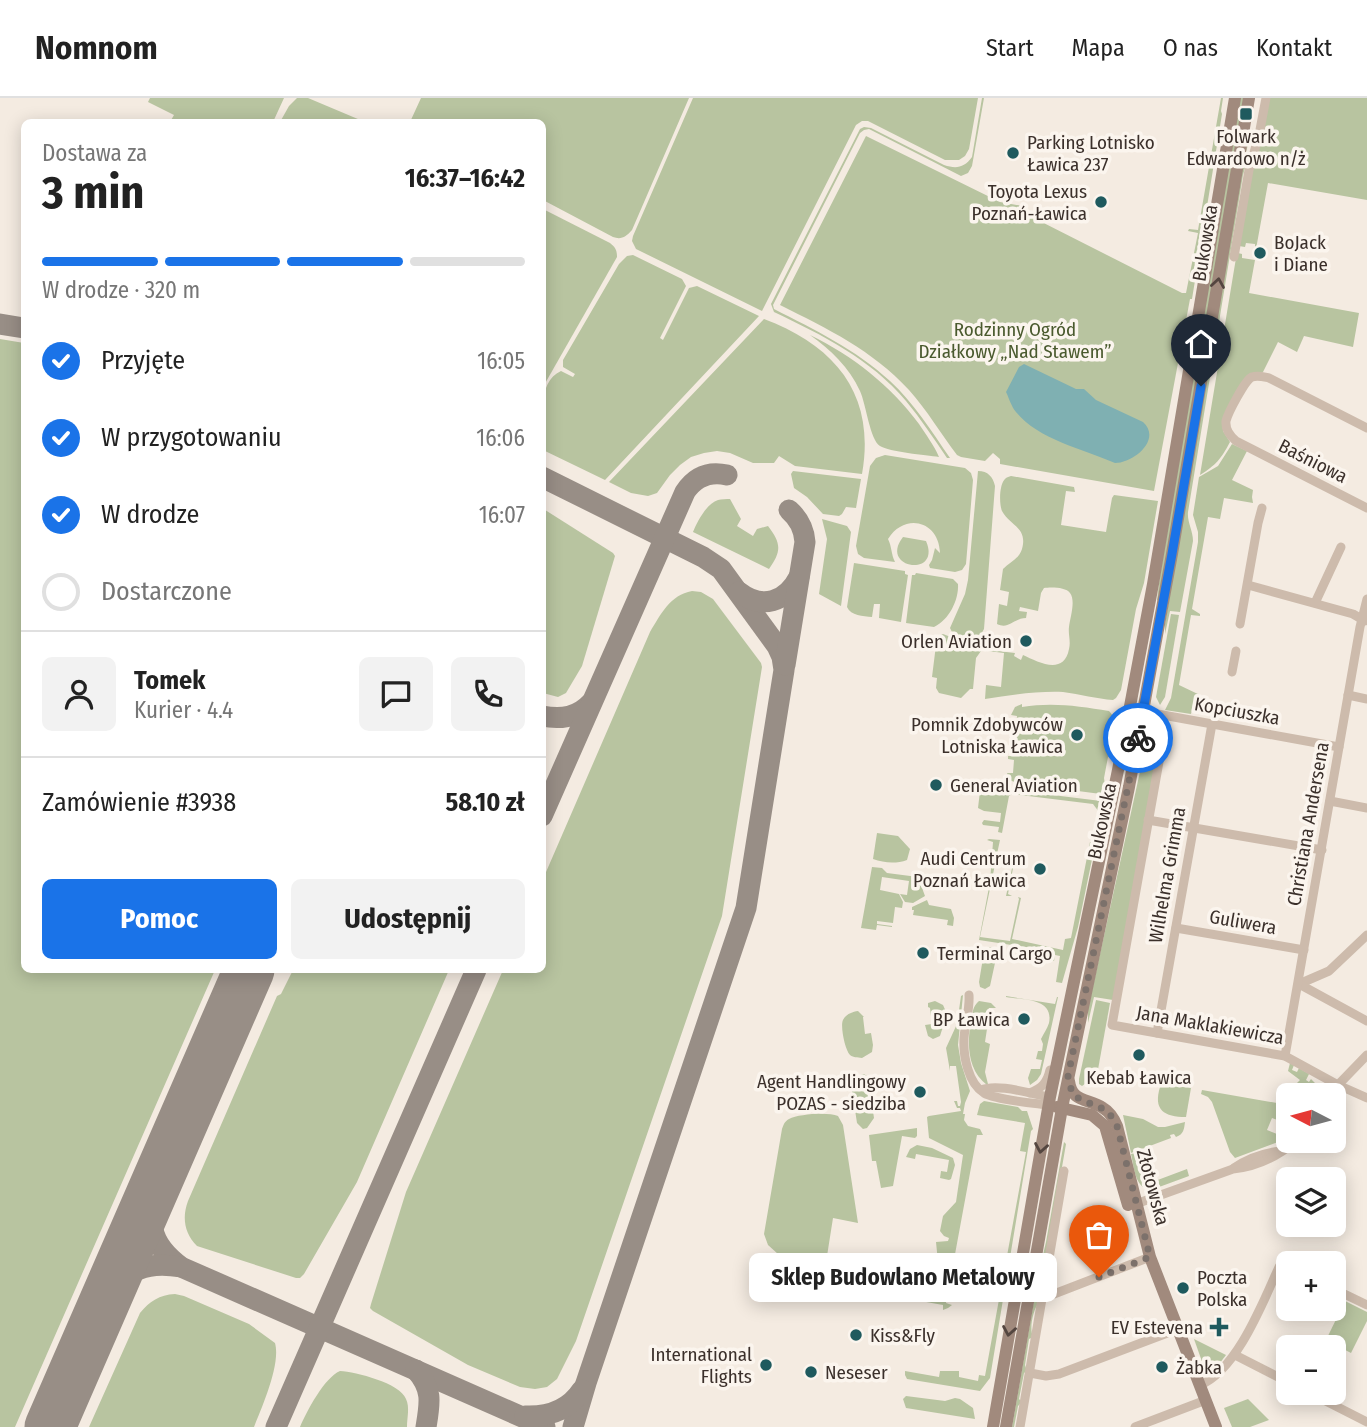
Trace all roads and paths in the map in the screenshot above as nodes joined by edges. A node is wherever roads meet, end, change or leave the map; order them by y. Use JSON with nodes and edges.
{"nodes":[{"id":1,"x":1235,"y":98,"type":"edge"},
{"id":2,"x":1249,"y":98,"type":"edge"},
{"id":3,"x":1266,"y":98,"type":"edge"},
{"id":4,"x":1234,"y":257,"type":"dead end"},
{"id":5,"x":1367,"y":428,"type":"edge"},
{"id":6,"x":1262,"y":508,"type":"dead end"},
{"id":7,"x":1367,"y":508,"type":"edge"},
{"id":8,"x":1340,"y":547,"type":"dead end"},
{"id":9,"x":1248,"y":585,"type":"junction"},
{"id":10,"x":1367,"y":599,"type":"edge"},
{"id":11,"x":1315,"y":603,"type":"junction"},
{"id":12,"x":1364,"y":621,"type":"edge"},
{"id":13,"x":1240,"y":624,"type":"dead end"},
{"id":14,"x":1236,"y":650,"type":"dead end"},
{"id":15,"x":1232,"y":672,"type":"dead end"},
{"id":16,"x":1348,"y":695,"type":"junction"},
{"id":17,"x":1367,"y":698,"type":"edge"},
{"id":18,"x":1130,"y":709,"type":"junction"},
{"id":19,"x":1143,"y":712,"type":"junction"},
{"id":20,"x":1212,"y":724,"type":"junction"},
{"id":21,"x":1160,"y":731,"type":"dead end"},
{"id":22,"x":1339,"y":747,"type":"junction"},
{"id":23,"x":1330,"y":801,"type":"junction"},
{"id":24,"x":1367,"y":808,"type":"edge"},
{"id":25,"x":1148,"y":820,"type":"junction"},
{"id":26,"x":1194,"y":827,"type":"junction"},
{"id":27,"x":1322,"y":850,"type":"junction"},
{"id":28,"x":1175,"y":928,"type":"junction"},
{"id":29,"x":1367,"y":935,"type":"edge"},
{"id":30,"x":1304,"y":950,"type":"junction"},
{"id":31,"x":1298,"y":984,"type":"junction"},
{"id":32,"x":969,"y":995,"type":"dead end"},
{"id":33,"x":1367,"y":1021,"type":"edge"},
{"id":34,"x":1112,"y":1025,"type":"joint"},
{"id":35,"x":1157,"y":1033,"type":"junction"},
{"id":36,"x":1059,"y":1050,"type":"junction"},
{"id":37,"x":1367,"y":1055,"type":"edge"},
{"id":38,"x":1285,"y":1056,"type":"junction"},
{"id":39,"x":1068,"y":1076,"type":"junction"},
{"id":40,"x":1336,"y":1083,"type":"edge"},
{"id":41,"x":1339,"y":1083,"type":"edge"},
{"id":42,"x":1346,"y":1088,"type":"edge"},
{"id":43,"x":1029,"y":1098,"type":"junction"},
{"id":44,"x":1367,"y":1098,"type":"edge"},
{"id":45,"x":1049,"y":1101,"type":"junction"},
{"id":46,"x":1063,"y":1104,"type":"junction"},
{"id":47,"x":1088,"y":1108,"type":"junction"},
{"id":48,"x":1045,"y":1125,"type":"junction"},
{"id":49,"x":1057,"y":1135,"type":"junction"},
{"id":50,"x":1279,"y":1153,"type":"edge"},
{"id":51,"x":1064,"y":1171,"type":"dead end"},
{"id":52,"x":1132,"y":1205,"type":"junction"},
{"id":53,"x":1150,"y":1257,"type":"junction"},
{"id":54,"x":1276,"y":1280,"type":"edge"},
{"id":55,"x":1043,"y":1292,"type":"junction"},
{"id":56,"x":1346,"y":1295,"type":"edge"},
{"id":57,"x":1367,"y":1305,"type":"edge"},
{"id":58,"x":1178,"y":1329,"type":"junction"},
{"id":59,"x":1235,"y":1354,"type":"junction"},
{"id":60,"x":1030,"y":1373,"type":"junction"},
{"id":61,"x":1276,"y":1376,"type":"edge"},
{"id":62,"x":1200,"y":1385,"type":"junction"},
{"id":63,"x":1206,"y":1400,"type":"junction"},
{"id":64,"x":1334,"y":1405,"type":"edge"},
{"id":65,"x":1367,"y":1422,"type":"edge"},
{"id":66,"x":993,"y":1427,"type":"edge"},
{"id":67,"x":1006,"y":1427,"type":"edge"},
{"id":68,"x":1020,"y":1427,"type":"edge"},
{"id":69,"x":1135,"y":1427,"type":"edge"},
{"id":70,"x":1216,"y":1427,"type":"edge"}],
"edges":[{"from":1,"to":18,"type":"main road","name":"Bukowska"},
{"from":19,"to":2,"type":"main road","name":"Bukowska","one_way":true},
{"from":3,"to":4,"type":"street"},
{"from":5,"to":7,"type":"street","name":"Baśniowa"},
{"from":6,"to":9,"type":"street"},
{"from":8,"to":11,"type":"street"},
{"from":9,"to":11,"type":"street"},
{"from":9,"to":13,"type":"street"},
{"from":10,"to":12,"type":"street","name":"Christiana Andersena"},
{"from":11,"to":12,"type":"street"},
{"from":12,"to":16,"type":"street","name":"Christiana Andersena"},
{"from":14,"to":15,"type":"street"},
{"from":16,"to":17,"type":"street"},
{"from":16,"to":22,"type":"street","name":"Christiana Andersena"},
{"from":18,"to":19,"type":"street","name":"Kopciuszka"},
{"from":18,"to":36,"type":"main road","name":"Bukowska"},
{"from":19,"to":20,"type":"street","name":"Kopciuszka"},
{"from":19,"to":39,"type":"main road","name":"Bukowska"},
{"from":20,"to":22,"type":"street","name":"Kopciuszka"},
{"from":20,"to":26,"type":"street","name":"Wilhelma Grimma"},
{"from":21,"to":25,"type":"street","name":"Wilhelma Grimma"},
{"from":22,"to":23,"type":"street","name":"Christiana Andersena"},
{"from":23,"to":24,"type":"street"},
{"from":23,"to":27,"type":"street","name":"Christiana Andersena"},
{"from":25,"to":26,"type":"street"},
{"from":25,"to":34,"type":"street","name":"Wilhelma Grimma"},
{"from":26,"to":27,"type":"street"},
{"from":26,"to":28,"type":"street","name":"Wilhelma Grimma"},
{"from":27,"to":30,"type":"street","name":"Christiana Andersena"},
{"from":28,"to":30,"type":"street","name":"Guliwera"},
{"from":28,"to":35,"type":"street","name":"Wilhelma Grimma"},
{"from":29,"to":31,"type":"street"},
{"from":30,"to":31,"type":"street","name":"Christiana Andersena"},
{"from":31,"to":33,"type":"street"},
{"from":31,"to":38,"type":"street","name":"Christiana Andersena"},
{"from":32,"to":43,"type":"street"},
{"from":34,"to":35,"type":"street","name":"Jana Maklakiewicza"},
{"from":35,"to":38,"type":"street","name":"Jana Maklakiewicza"},
{"from":36,"to":43,"type":"street"},
{"from":36,"to":45,"type":"main road","name":"Bukowska"},
{"from":37,"to":41,"type":"street"},
{"from":38,"to":40,"type":"street","name":"Jana Maklakiewicza"},
{"from":39,"to":46,"type":"main road","name":"Bukowska"},
{"from":39,"to":47,"type":"main road","name":"Złotowska"},
{"from":42,"to":44,"type":"street","name":"Jana Maklakiewicza"},
{"from":43,"to":45,"type":"street"},
{"from":43,"to":48,"type":"street"},
{"from":45,"to":46,"type":"main road"},
{"from":45,"to":48,"type":"main road","name":"Bukowska"},
{"from":46,"to":47,"type":"main road"},
{"from":46,"to":49,"type":"main road","name":"Bukowska"},
{"from":47,"to":49,"type":"main road"},
{"from":47,"to":52,"type":"main road","name":"Złotowska"},
{"from":48,"to":66,"type":"main road","name":"Bukowska","one_way":true},
{"from":49,"to":67,"type":"main road","name":"Bukowska"},
{"from":50,"to":52,"type":"street"},
{"from":51,"to":55,"type":"street"},
{"from":52,"to":53,"type":"main road","name":"Złotowska"},
{"from":53,"to":55,"type":"street"},
{"from":53,"to":58,"type":"main road","name":"Złotowska"},
{"from":54,"to":59,"type":"street"},
{"from":55,"to":60,"type":"street"},
{"from":56,"to":57,"type":"street"},
{"from":58,"to":60,"type":"street"},
{"from":58,"to":62,"type":"main road","name":"Złotowska"},
{"from":59,"to":61,"type":"street"},
{"from":59,"to":62,"type":"street"},
{"from":60,"to":68,"type":"street"},
{"from":62,"to":63,"type":"main road","name":"Złotowska"},
{"from":63,"to":69,"type":"street"},
{"from":63,"to":70,"type":"main road","name":"Złotowska"},
{"from":64,"to":65,"type":"street"}]}
